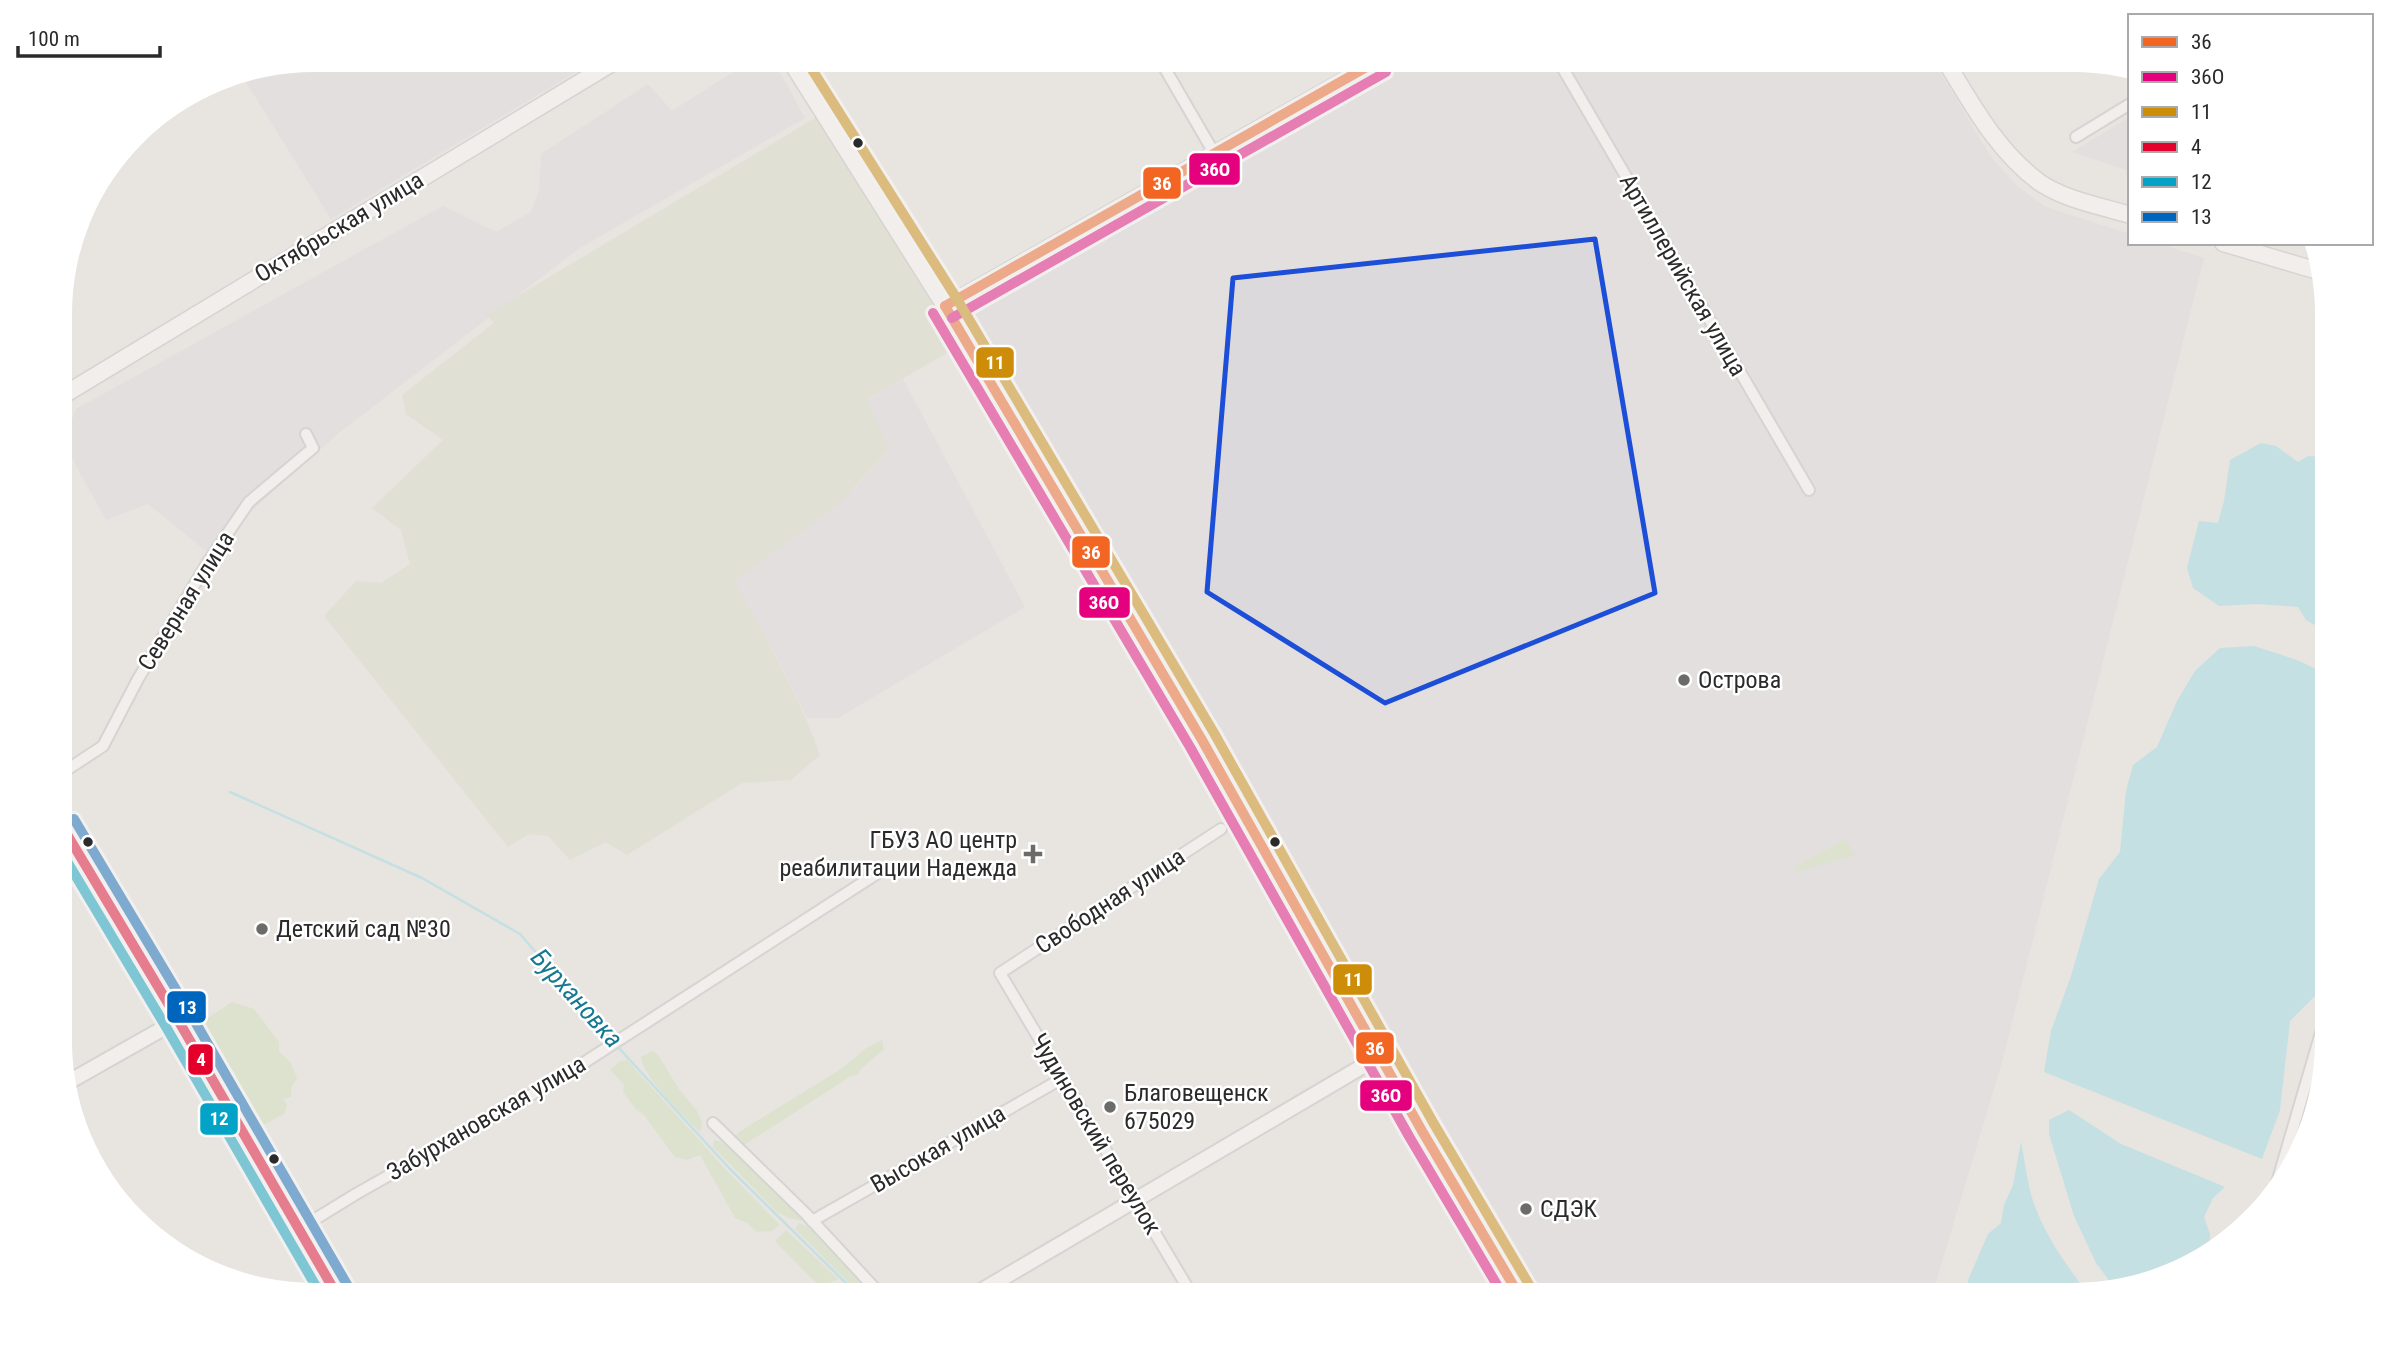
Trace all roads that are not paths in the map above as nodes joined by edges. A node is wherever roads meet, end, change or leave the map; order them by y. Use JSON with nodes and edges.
{"nodes":[{"id":1,"x":597,"y":72,"type":"edge"},
{"id":2,"x":798,"y":72,"type":"edge"},
{"id":3,"x":1167,"y":72,"type":"edge"},
{"id":4,"x":1358,"y":72,"type":"edge"},
{"id":5,"x":1565,"y":72,"type":"edge"},
{"id":6,"x":1952,"y":72,"type":"edge"},
{"id":7,"x":2128,"y":105,"type":"edge"},
{"id":8,"x":2076,"y":137,"type":"dead end"},
{"id":9,"x":1214,"y":153,"type":"junction"},
{"id":10,"x":2128,"y":214,"type":"edge"},
{"id":11,"x":2230,"y":245,"type":"edge"},
{"id":12,"x":2311,"y":269,"type":"edge"},
{"id":13,"x":945,"y":306,"type":"junction"},
{"id":14,"x":72,"y":390,"type":"edge"},
{"id":15,"x":306,"y":434,"type":"dead end"},
{"id":16,"x":1808,"y":489,"type":"dead end"},
{"id":17,"x":72,"y":766,"type":"edge"},
{"id":18,"x":1221,"y":829,"type":"dead end"},
{"id":19,"x":72,"y":843,"type":"edge"},
{"id":20,"x":884,"y":869,"type":"dead end"},
{"id":21,"x":1000,"y":973,"type":"joint"},
{"id":22,"x":178,"y":1020,"type":"junction"},
{"id":23,"x":2315,"y":1053,"type":"edge"},
{"id":24,"x":1380,"y":1056,"type":"junction"},
{"id":25,"x":75,"y":1078,"type":"edge"},
{"id":26,"x":1063,"y":1078,"type":"junction"},
{"id":27,"x":713,"y":1123,"type":"dead end"},
{"id":28,"x":2283,"y":1162,"type":"edge"},
{"id":29,"x":1136,"y":1200,"type":"junction"},
{"id":30,"x":813,"y":1221,"type":"junction"},
{"id":31,"x":299,"y":1229,"type":"junction"},
{"id":32,"x":330,"y":1283,"type":"edge"},
{"id":33,"x":870,"y":1283,"type":"edge"},
{"id":34,"x":994,"y":1283,"type":"edge"},
{"id":35,"x":1185,"y":1283,"type":"edge"},
{"id":36,"x":1512,"y":1283,"type":"edge"}],
"edges":[{"from":1,"to":14,"type":"main road","name":"Октябрьская улица"},
{"from":2,"to":13,"type":"main road"},
{"from":3,"to":9,"type":"street"},
{"from":4,"to":9,"type":"street"},
{"from":5,"to":16,"type":"street","name":"Артиллерийская улица"},
{"from":6,"to":10,"type":"main road"},
{"from":7,"to":8,"type":"street"},
{"from":9,"to":13,"type":"street"},
{"from":11,"to":12,"type":"main road"},
{"from":13,"to":24,"type":"main road"},
{"from":15,"to":17,"type":"street","name":"Северная улица"},
{"from":18,"to":21,"type":"street","name":"Свободная улица"},
{"from":19,"to":22,"type":"main road"},
{"from":20,"to":31,"type":"street","name":"Забурхановская улица"},
{"from":21,"to":26,"type":"street","name":"Чудиновский переулок"},
{"from":22,"to":25,"type":"street"},
{"from":22,"to":31,"type":"main road"},
{"from":23,"to":28,"type":"street"},
{"from":24,"to":29,"type":"street"},
{"from":24,"to":36,"type":"main road"},
{"from":26,"to":29,"type":"street","name":"Чудиновский переулок"},
{"from":26,"to":30,"type":"street","name":"Высокая улица"},
{"from":27,"to":30,"type":"street"},
{"from":29,"to":34,"type":"street"},
{"from":29,"to":35,"type":"street","name":"Чудиновский переулок"},
{"from":30,"to":33,"type":"street"},
{"from":31,"to":32,"type":"main road"}]}
